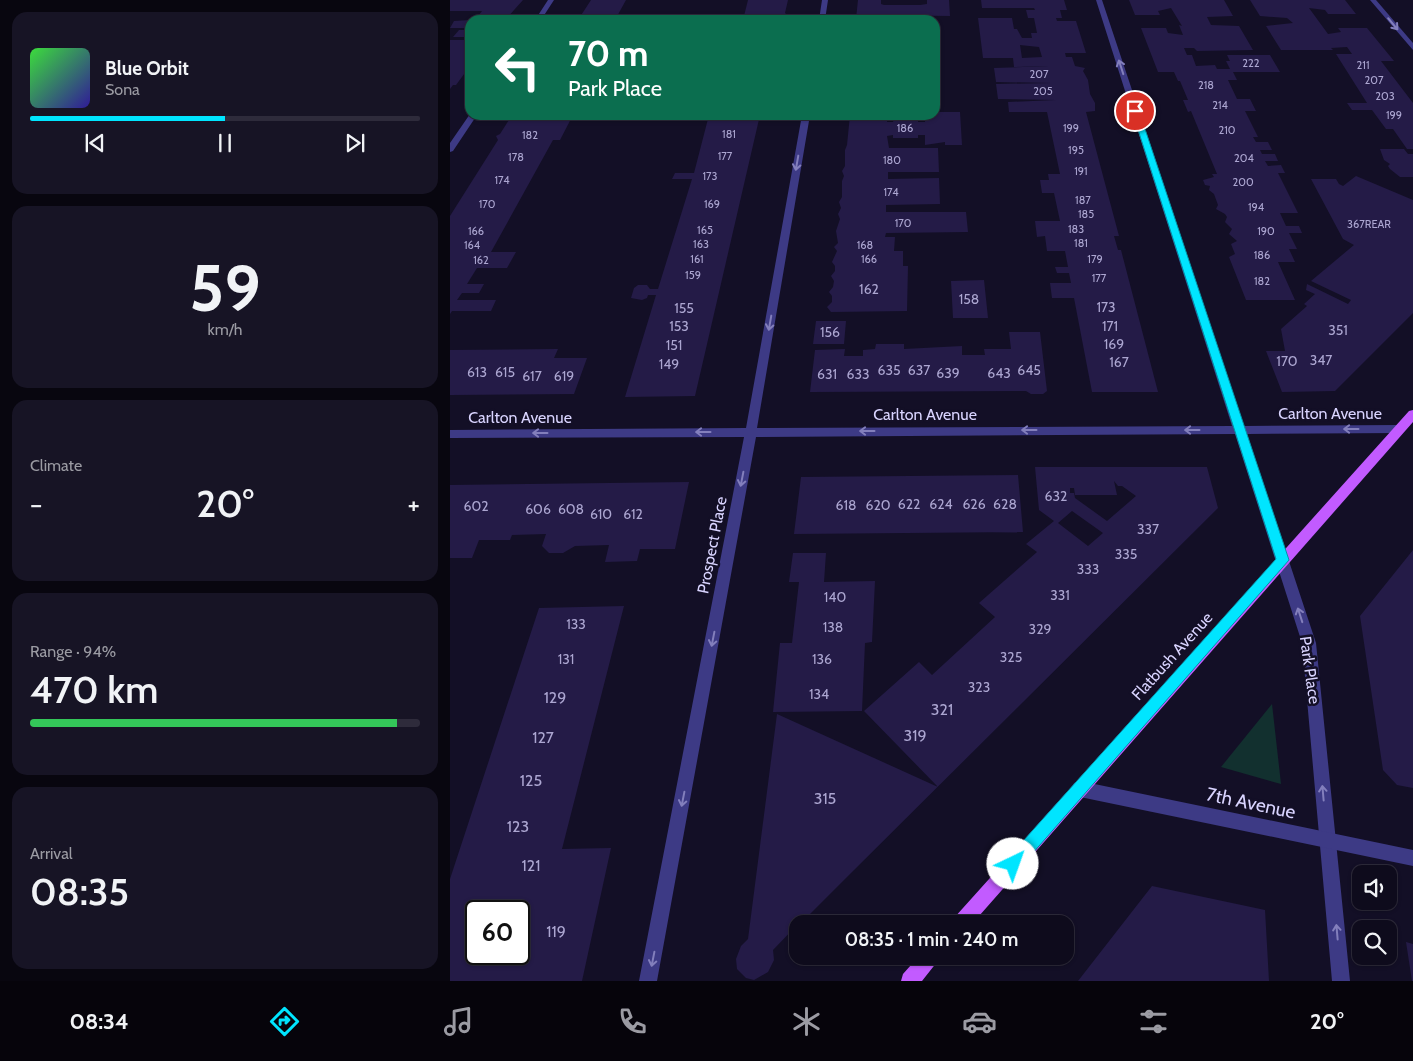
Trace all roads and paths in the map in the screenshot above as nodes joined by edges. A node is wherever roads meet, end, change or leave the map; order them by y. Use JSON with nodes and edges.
{"nodes":[{"id":1,"x":552,"y":0,"type":"edge"},
{"id":2,"x":825,"y":0,"type":"edge"},
{"id":3,"x":1099,"y":0,"type":"edge"},
{"id":4,"x":1373,"y":0,"type":"edge"},
{"id":5,"x":542,"y":15,"type":"edge"},
{"id":6,"x":823,"y":15,"type":"edge"},
{"id":7,"x":1413,"y":48,"type":"edge"},
{"id":8,"x":470,"y":120,"type":"edge"},
{"id":9,"x":805,"y":120,"type":"edge"},
{"id":10,"x":450,"y":150,"type":"edge"},
{"id":11,"x":1413,"y":414,"type":"edge"},
{"id":12,"x":1241,"y":429,"type":"junction"},
{"id":13,"x":1400,"y":429,"type":"junction"},
{"id":14,"x":751,"y":432,"type":"junction"},
{"id":15,"x":450,"y":434,"type":"edge"},
{"id":16,"x":1283,"y":560,"type":"junction"},
{"id":17,"x":1080,"y":789,"type":"junction"},
{"id":18,"x":1328,"y":841,"type":"junction"},
{"id":19,"x":1413,"y":858,"type":"edge"},
{"id":20,"x":968,"y":915,"type":"edge"},
{"id":21,"x":924,"y":965,"type":"edge"},
{"id":22,"x":648,"y":981,"type":"edge"},
{"id":23,"x":910,"y":981,"type":"edge"},
{"id":24,"x":1341,"y":981,"type":"edge"}],
"edges":[{"from":1,"to":5,"type":"street"},
{"from":2,"to":6,"type":"street"},
{"from":12,"to":3,"type":"street","name":"Park Place","one_way":true},
{"from":4,"to":7,"type":"street","one_way":true},
{"from":8,"to":10,"type":"street"},
{"from":9,"to":14,"type":"street","name":"Prospect Place","one_way":true},
{"from":11,"to":13,"type":"main road","name":"Flatbush Avenue"},
{"from":13,"to":12,"type":"street","name":"Carlton Avenue","one_way":true},
{"from":12,"to":14,"type":"street","name":"Carlton Avenue","one_way":true},
{"from":12,"to":16,"type":"street","name":"Park Place"},
{"from":13,"to":16,"type":"main road","name":"Flatbush Avenue"},
{"from":14,"to":15,"type":"street","name":"Carlton Avenue","one_way":true},
{"from":14,"to":22,"type":"street","name":"Prospect Place","one_way":true},
{"from":16,"to":17,"type":"main road","name":"Flatbush Avenue"},
{"from":18,"to":16,"type":"street","name":"Park Place","one_way":true},
{"from":17,"to":18,"type":"street","name":"7th Avenue"},
{"from":17,"to":20,"type":"main road","name":"Flatbush Avenue"},
{"from":18,"to":19,"type":"street","name":"7th Avenue"},
{"from":24,"to":18,"type":"street","name":"Park Place","one_way":true},
{"from":21,"to":23,"type":"main road"}]}
